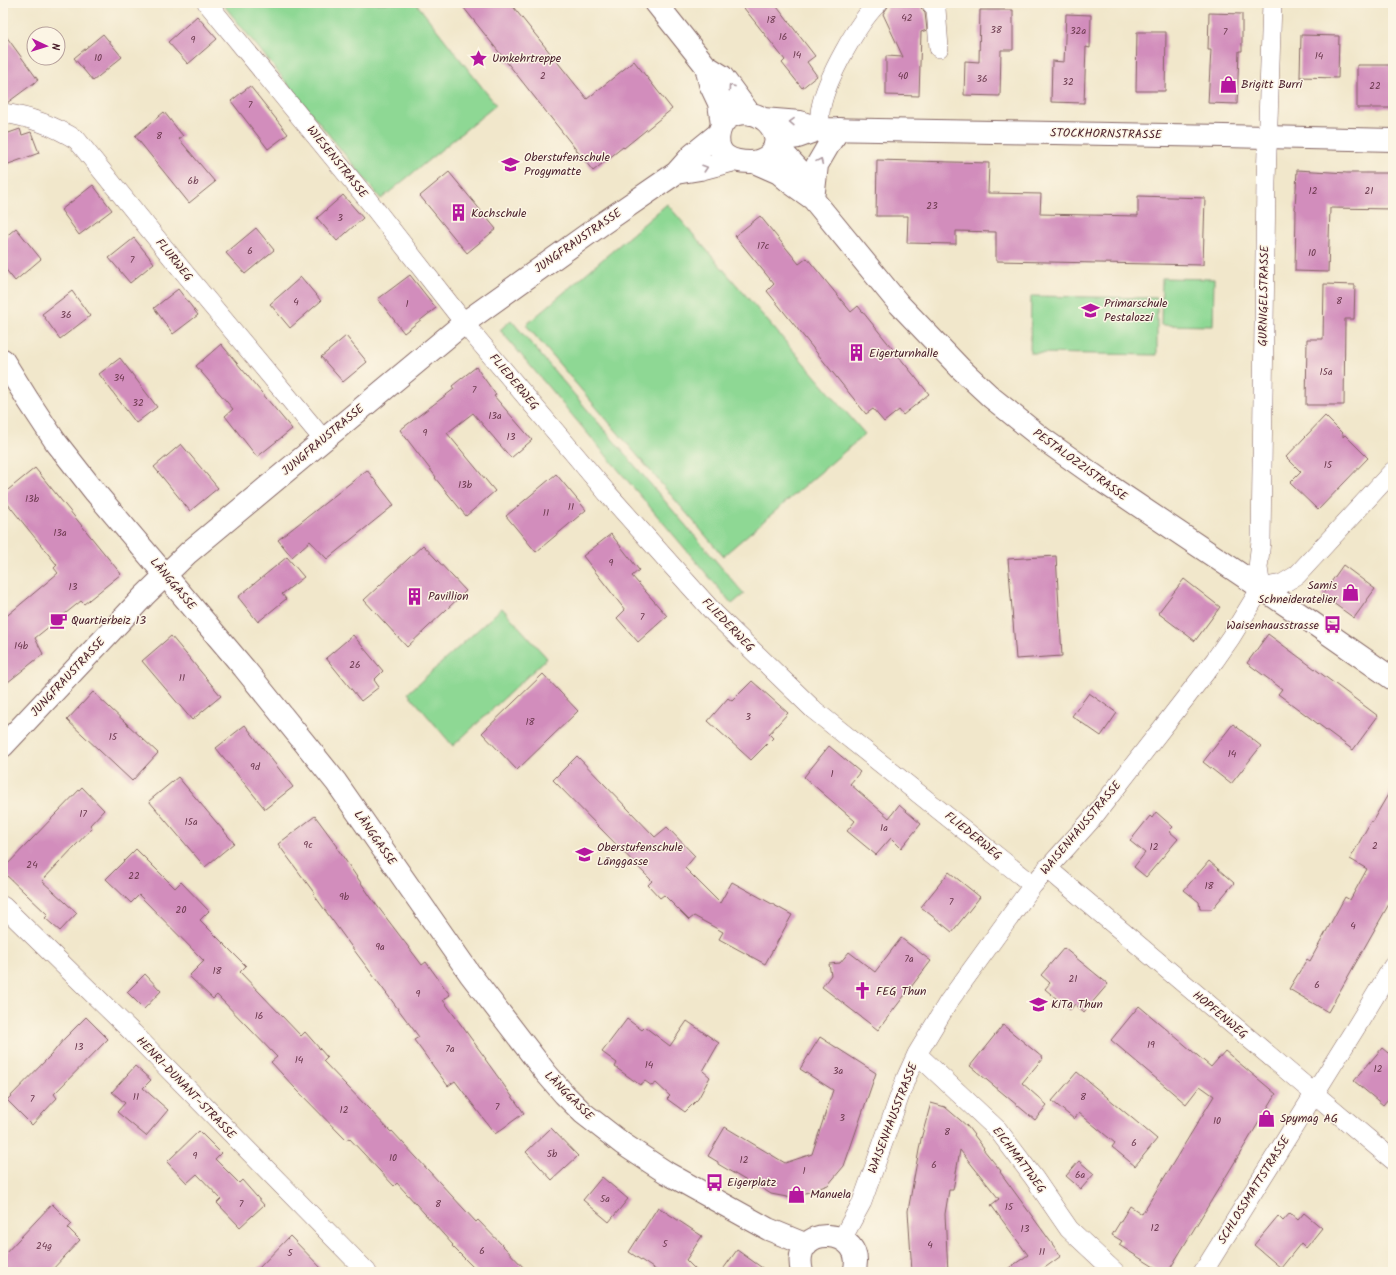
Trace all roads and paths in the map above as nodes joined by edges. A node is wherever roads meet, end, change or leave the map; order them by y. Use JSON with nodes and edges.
{"nodes":[{"id":1,"x":207,"y":3,"type":"edge"},
{"id":2,"x":656,"y":3,"type":"edge"},
{"id":3,"x":878,"y":3,"type":"edge"},
{"id":4,"x":931,"y":3,"type":"edge"},
{"id":5,"x":1272,"y":3,"type":"edge"},
{"id":6,"x":939,"y":48,"type":"dead end"},
{"id":7,"x":706,"y":66,"type":"junction"},
{"id":8,"x":3,"y":113,"type":"edge"},
{"id":9,"x":757,"y":116,"type":"junction"},
{"id":10,"x":721,"y":129,"type":"junction"},
{"id":11,"x":830,"y":129,"type":"junction"},
{"id":12,"x":1267,"y":137,"type":"junction"},
{"id":13,"x":1393,"y":140,"type":"edge"},
{"id":14,"x":775,"y":142,"type":"junction"},
{"id":15,"x":744,"y":161,"type":"junction"},
{"id":16,"x":676,"y":173,"type":"junction"},
{"id":17,"x":813,"y":199,"type":"junction"},
{"id":18,"x":464,"y":323,"type":"junction"},
{"id":19,"x":3,"y":360,"type":"edge"},
{"id":20,"x":323,"y":439,"type":"junction"},
{"id":21,"x":1393,"y":471,"type":"edge"},
{"id":22,"x":166,"y":574,"type":"junction"},
{"id":23,"x":1261,"y":588,"type":"junction"},
{"id":24,"x":1393,"y":678,"type":"edge"},
{"id":25,"x":3,"y":746,"type":"edge"},
{"id":26,"x":1047,"y":868,"type":"junction"},
{"id":27,"x":1033,"y":885,"type":"junction"},
{"id":28,"x":3,"y":906,"type":"edge"},
{"id":29,"x":1393,"y":966,"type":"edge"},
{"id":30,"x":917,"y":1054,"type":"junction"},
{"id":31,"x":1314,"y":1094,"type":"junction"},
{"id":32,"x":1393,"y":1160,"type":"edge"},
{"id":33,"x":842,"y":1239,"type":"junction"},
{"id":34,"x":806,"y":1245,"type":"junction"},
{"id":35,"x":367,"y":1272,"type":"edge"},
{"id":36,"x":802,"y":1272,"type":"edge"},
{"id":37,"x":854,"y":1272,"type":"edge"},
{"id":38,"x":1115,"y":1272,"type":"edge"},
{"id":39,"x":1203,"y":1272,"type":"edge"}],
"edges":[{"from":1,"to":18,"type":"street","name":"WIESENSTRASSE"},
{"from":2,"to":7,"type":"street"},
{"from":3,"to":11,"type":"street"},
{"from":4,"to":6,"type":"street"},
{"from":5,"to":12,"type":"street","name":"GURNIGELSTRASSE"},
{"from":9,"to":7,"type":"street","one_way":true},
{"from":7,"to":10,"type":"street"},
{"from":8,"to":20,"type":"street","name":"FLURWEG"},
{"from":9,"to":10,"type":"street"},
{"from":11,"to":9,"type":"street","name":"STOCKHORNSTRASSE","one_way":true},
{"from":9,"to":14,"type":"street"},
{"from":10,"to":15,"type":"street"},
{"from":10,"to":16,"type":"street","name":"JUNGFRAUSTRASSE"},
{"from":11,"to":12,"type":"street","name":"STOCKHORNSTRASSE"},
{"from":11,"to":14,"type":"street","name":"STOCKHORNSTRASSE"},
{"from":17,"to":11,"type":"street","one_way":true},
{"from":12,"to":13,"type":"street","name":"STOCKHORNSTRASSE"},
{"from":12,"to":23,"type":"street","name":"GURNIGELSTRASSE"},
{"from":14,"to":15,"type":"street"},
{"from":14,"to":17,"type":"street","name":"PESTALOZZISTRASSE"},
{"from":16,"to":15,"type":"street","name":"JUNGFRAUSTRASSE","one_way":true},
{"from":15,"to":17,"type":"street","name":"PESTALOZZISTRASSE"},
{"from":16,"to":18,"type":"street","name":"JUNGFRAUSTRASSE"},
{"from":17,"to":23,"type":"street","name":"PESTALOZZISTRASSE"},
{"from":18,"to":20,"type":"street","name":"JUNGFRAUSTRASSE"},
{"from":18,"to":27,"type":"street","name":"FLIEDERWEG"},
{"from":19,"to":22,"type":"street","name":"LÄNGGASSE"},
{"from":20,"to":22,"type":"street","name":"JUNGFRAUSTRASSE"},
{"from":21,"to":23,"type":"street"},
{"from":22,"to":25,"type":"street","name":"JUNGFRAUSTRASSE"},
{"from":22,"to":34,"type":"street","name":"LÄNGGASSE"},
{"from":23,"to":24,"type":"street","name":"PESTALOZZISTRASSE"},
{"from":23,"to":26,"type":"street","name":"WAISENHAUSSTRASSE"},
{"from":26,"to":27,"type":"street","name":"WAISENHAUSSTRASSE"},
{"from":26,"to":31,"type":"street","name":"HOPFENWEG"},
{"from":27,"to":30,"type":"street","name":"WAISENHAUSSTRASSE"},
{"from":28,"to":35,"type":"street","name":"HENRI-DUNANT-STRASSE"},
{"from":29,"to":31,"type":"street","name":"SCHLOSSMATTSTRASSE"},
{"from":30,"to":33,"type":"street","name":"WAISENHAUSSTRASSE"},
{"from":30,"to":38,"type":"street","name":"EICHMATTWEG"},
{"from":31,"to":32,"type":"street","name":"HOPFENWEG"},
{"from":31,"to":39,"type":"street","name":"SCHLOSSMATTSTRASSE"},
{"from":33,"to":34,"type":"street"},
{"from":33,"to":37,"type":"street"},
{"from":34,"to":36,"type":"street"}]}
